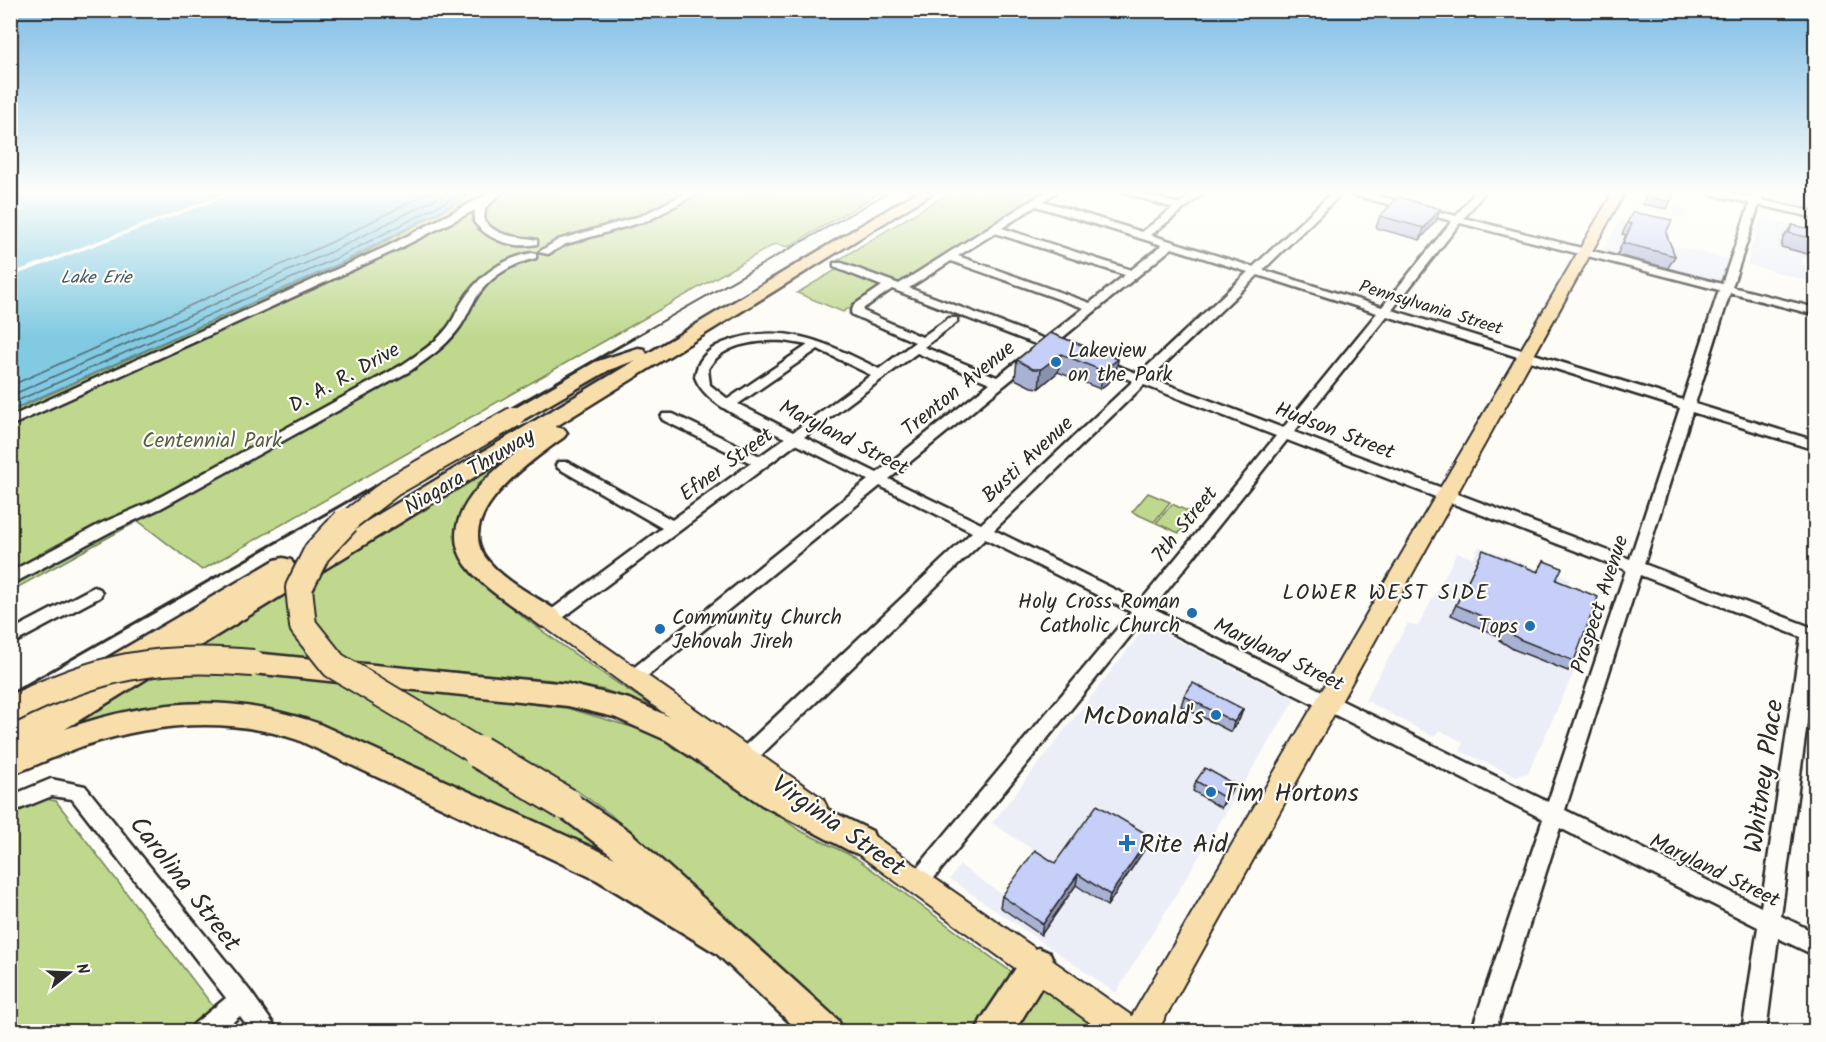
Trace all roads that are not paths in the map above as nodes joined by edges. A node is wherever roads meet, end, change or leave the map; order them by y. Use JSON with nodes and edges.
{"nodes":[{"id":1,"x":406,"y":241,"type":"edge"},
{"id":2,"x":501,"y":241,"type":"edge"},
{"id":3,"x":567,"y":241,"type":"edge"},
{"id":4,"x":826,"y":241,"type":"edge"},
{"id":5,"x":847,"y":241,"type":"edge"},
{"id":6,"x":976,"y":241,"type":"edge"},
{"id":7,"x":1030,"y":241,"type":"edge"},
{"id":8,"x":1156,"y":241,"type":"edge"},
{"id":9,"x":1288,"y":241,"type":"edge"},
{"id":10,"x":1441,"y":241,"type":"edge"},
{"id":11,"x":1541,"y":241,"type":"edge"},
{"id":12,"x":1591,"y":241,"type":"edge"},
{"id":13,"x":1741,"y":241,"type":"edge"},
{"id":14,"x":535,"y":242,"type":"junction"},
{"id":15,"x":562,"y":242,"type":"junction"},
{"id":16,"x":1169,"y":245,"type":"junction"},
{"id":17,"x":514,"y":251,"type":"junction"},
{"id":18,"x":544,"y":252,"type":"junction"},
{"id":19,"x":1585,"y":252,"type":"junction"},
{"id":20,"x":950,"y":257,"type":"junction"},
{"id":21,"x":838,"y":265,"type":"dead end"},
{"id":22,"x":1256,"y":272,"type":"junction"},
{"id":23,"x":1132,"y":274,"type":"junction"},
{"id":24,"x":897,"y":286,"type":"junction"},
{"id":25,"x":1725,"y":288,"type":"junction"},
{"id":26,"x":1092,"y":307,"type":"junction"},
{"id":27,"x":1386,"y":312,"type":"junction"},
{"id":28,"x":1815,"y":312,"type":"edge"},
{"id":29,"x":954,"y":321,"type":"dead end"},
{"id":30,"x":1047,"y":344,"type":"junction"},
{"id":31,"x":816,"y":345,"type":"junction"},
{"id":32,"x":920,"y":345,"type":"junction"},
{"id":33,"x":638,"y":353,"type":"junction"},
{"id":34,"x":1072,"y":353,"type":"edge"},
{"id":35,"x":1526,"y":356,"type":"junction"},
{"id":36,"x":1089,"y":360,"type":"edge"},
{"id":37,"x":881,"y":375,"type":"junction"},
{"id":38,"x":1144,"y":380,"type":"junction"},
{"id":39,"x":616,"y":381,"type":"junction"},
{"id":40,"x":999,"y":382,"type":"junction"},
{"id":41,"x":726,"y":404,"type":"junction"},
{"id":42,"x":1687,"y":406,"type":"junction"},
{"id":43,"x":668,"y":417,"type":"dead end"},
{"id":44,"x":10,"y":422,"type":"edge"},
{"id":45,"x":1283,"y":433,"type":"junction"},
{"id":46,"x":797,"y":438,"type":"junction"},
{"id":47,"x":1815,"y":446,"type":"edge"},
{"id":48,"x":763,"y":463,"type":"junction"},
{"id":49,"x":563,"y":465,"type":"dead end"},
{"id":50,"x":878,"y":479,"type":"junction"},
{"id":51,"x":1447,"y":496,"type":"junction"},
{"id":52,"x":674,"y":528,"type":"junction"},
{"id":53,"x":983,"y":531,"type":"junction"},
{"id":54,"x":1634,"y":568,"type":"junction"},
{"id":55,"x":10,"y":579,"type":"edge"},
{"id":56,"x":93,"y":592,"type":"dead end"},
{"id":57,"x":1141,"y":610,"type":"junction"},
{"id":58,"x":550,"y":619,"type":"junction"},
{"id":59,"x":1813,"y":635,"type":"edge"},
{"id":60,"x":10,"y":639,"type":"edge"},
{"id":61,"x":633,"y":678,"type":"junction"},
{"id":62,"x":1327,"y":702,"type":"junction"},
{"id":63,"x":10,"y":710,"type":"edge"},
{"id":64,"x":10,"y":727,"type":"edge"},
{"id":65,"x":10,"y":749,"type":"edge"},
{"id":66,"x":745,"y":759,"type":"junction"},
{"id":67,"x":10,"y":763,"type":"edge"},
{"id":68,"x":10,"y":805,"type":"edge"},
{"id":69,"x":1554,"y":815,"type":"junction"},
{"id":70,"x":861,"y":841,"type":"junction"},
{"id":71,"x":919,"y":881,"type":"junction"},
{"id":72,"x":1768,"y":922,"type":"junction"},
{"id":73,"x":724,"y":940,"type":"junction"},
{"id":74,"x":1815,"y":945,"type":"edge"},
{"id":75,"x":1038,"y":965,"type":"junction"},
{"id":76,"x":242,"y":999,"type":"junction"},
{"id":77,"x":202,"y":1032,"type":"edge"},
{"id":78,"x":267,"y":1032,"type":"edge"},
{"id":79,"x":826,"y":1032,"type":"edge"},
{"id":80,"x":993,"y":1032,"type":"edge"},
{"id":81,"x":1129,"y":1032,"type":"edge"},
{"id":82,"x":1140,"y":1032,"type":"edge"},
{"id":83,"x":1483,"y":1032,"type":"edge"},
{"id":84,"x":1754,"y":1032,"type":"edge"}],
"edges":[{"from":1,"to":44,"type":"street"},
{"from":2,"to":17,"type":"street"},
{"from":3,"to":15,"type":"street"},
{"from":4,"to":33,"type":"highway","name":"Niagara Thruway"},
{"from":5,"to":39,"type":"highway","name":"Niagara Thruway"},
{"from":6,"to":20,"type":"street"},
{"from":7,"to":23,"type":"street"},
{"from":8,"to":16,"type":"street","name":"Pennsylvania Street"},
{"from":9,"to":22,"type":"street","name":"Busti Avenue"},
{"from":10,"to":27,"type":"street","name":"7th Street"},
{"from":11,"to":19,"type":"street"},
{"from":12,"to":19,"type":"main road"},
{"from":13,"to":25,"type":"street","name":"Prospect Avenue"},
{"from":14,"to":15,"type":"street"},
{"from":14,"to":17,"type":"street"},
{"from":14,"to":18,"type":"street"},
{"from":15,"to":18,"type":"street"},
{"from":16,"to":22,"type":"street","name":"Pennsylvania Street"},
{"from":16,"to":23,"type":"street","name":"Trenton Avenue"},
{"from":17,"to":18,"type":"street","name":"D. A. R. Drive"},
{"from":17,"to":55,"type":"street","name":"D. A. R. Drive"},
{"from":19,"to":25,"type":"street"},
{"from":19,"to":35,"type":"main road"},
{"from":20,"to":24,"type":"street"},
{"from":20,"to":26,"type":"street"},
{"from":21,"to":24,"type":"street"},
{"from":22,"to":27,"type":"street","name":"Pennsylvania Street"},
{"from":22,"to":38,"type":"street","name":"Busti Avenue"},
{"from":23,"to":26,"type":"street","name":"Trenton Avenue"},
{"from":24,"to":30,"type":"street"},
{"from":24,"to":32,"type":"street"},
{"from":25,"to":28,"type":"street"},
{"from":25,"to":42,"type":"street","name":"Prospect Avenue"},
{"from":26,"to":30,"type":"street","name":"Trenton Avenue"},
{"from":27,"to":35,"type":"street","name":"Pennsylvania Street"},
{"from":27,"to":45,"type":"street","name":"7th Street"},
{"from":29,"to":32,"type":"street","name":"Efner Street"},
{"from":30,"to":34,"type":"street"},
{"from":30,"to":40,"type":"street","name":"Trenton Avenue"},
{"from":31,"to":37,"type":"street","name":"Maryland Street"},
{"from":31,"to":41,"type":"street"},
{"from":31,"to":41,"type":"street","name":"Maryland Street"},
{"from":32,"to":37,"type":"street","name":"Efner Street"},
{"from":32,"to":40,"type":"street"},
{"from":33,"to":64,"type":"highway","name":"Niagara Thruway"},
{"from":33,"to":73,"type":"highway","bridge":true},
{"from":35,"to":42,"type":"street","name":"Pennsylvania Street"},
{"from":35,"to":51,"type":"main road"},
{"from":36,"to":38,"type":"street","name":"Hudson Street"},
{"from":37,"to":46,"type":"street","name":"Efner Street"},
{"from":38,"to":45,"type":"street","name":"Hudson Street"},
{"from":38,"to":53,"type":"street","name":"Busti Avenue"},
{"from":39,"to":58,"type":"highway"},
{"from":39,"to":65,"type":"highway","name":"Niagara Thruway"},
{"from":40,"to":50,"type":"street","name":"Trenton Avenue"},
{"from":41,"to":46,"type":"street","name":"Maryland Street"},
{"from":42,"to":47,"type":"street","name":"Pennsylvania Street"},
{"from":42,"to":54,"type":"street","name":"Prospect Avenue"},
{"from":43,"to":48,"type":"street"},
{"from":45,"to":51,"type":"street","name":"Hudson Street"},
{"from":45,"to":57,"type":"street","name":"7th Street"},
{"from":46,"to":48,"type":"street","name":"Efner Street"},
{"from":46,"to":50,"type":"street","name":"Maryland Street"},
{"from":48,"to":52,"type":"street","name":"Efner Street"},
{"from":49,"to":52,"type":"street"},
{"from":50,"to":53,"type":"street","name":"Maryland Street"},
{"from":50,"to":61,"type":"street","name":"Trenton Avenue"},
{"from":51,"to":54,"type":"street","name":"Hudson Street"},
{"from":51,"to":62,"type":"main road"},
{"from":52,"to":58,"type":"street","name":"Efner Street"},
{"from":53,"to":57,"type":"street","name":"Maryland Street"},
{"from":53,"to":66,"type":"street","name":"Busti Avenue"},
{"from":54,"to":59,"type":"street","name":"Hudson Street"},
{"from":54,"to":69,"type":"street","name":"Prospect Avenue"},
{"from":56,"to":60,"type":"street"},
{"from":57,"to":62,"type":"street","name":"Maryland Street"},
{"from":57,"to":71,"type":"street","name":"7th Street"},
{"from":58,"to":61,"type":"main road","name":"Virginia Street"},
{"from":59,"to":72,"type":"street","name":"Whitney Place"},
{"from":61,"to":66,"type":"main road","name":"Virginia Street"},
{"from":62,"to":69,"type":"street","name":"Maryland Street"},
{"from":62,"to":82,"type":"main road"},
{"from":63,"to":70,"type":"highway","bridge":true},
{"from":66,"to":70,"type":"main road","name":"Virginia Street"},
{"from":67,"to":73,"type":"highway"},
{"from":68,"to":76,"type":"street","name":"Carolina Street"},
{"from":69,"to":72,"type":"street","name":"Maryland Street"},
{"from":69,"to":83,"type":"street","name":"Prospect Avenue"},
{"from":70,"to":71,"type":"main road","name":"Virginia Street"},
{"from":71,"to":75,"type":"main road","name":"Virginia Street"},
{"from":72,"to":74,"type":"street","name":"Maryland Street"},
{"from":72,"to":84,"type":"street","name":"Whitney Place"},
{"from":73,"to":79,"type":"highway"},
{"from":75,"to":80,"type":"highway"},
{"from":75,"to":81,"type":"main road","name":"Virginia Street"},
{"from":76,"to":77,"type":"street"},
{"from":76,"to":78,"type":"street","name":"Carolina Street"}]}
